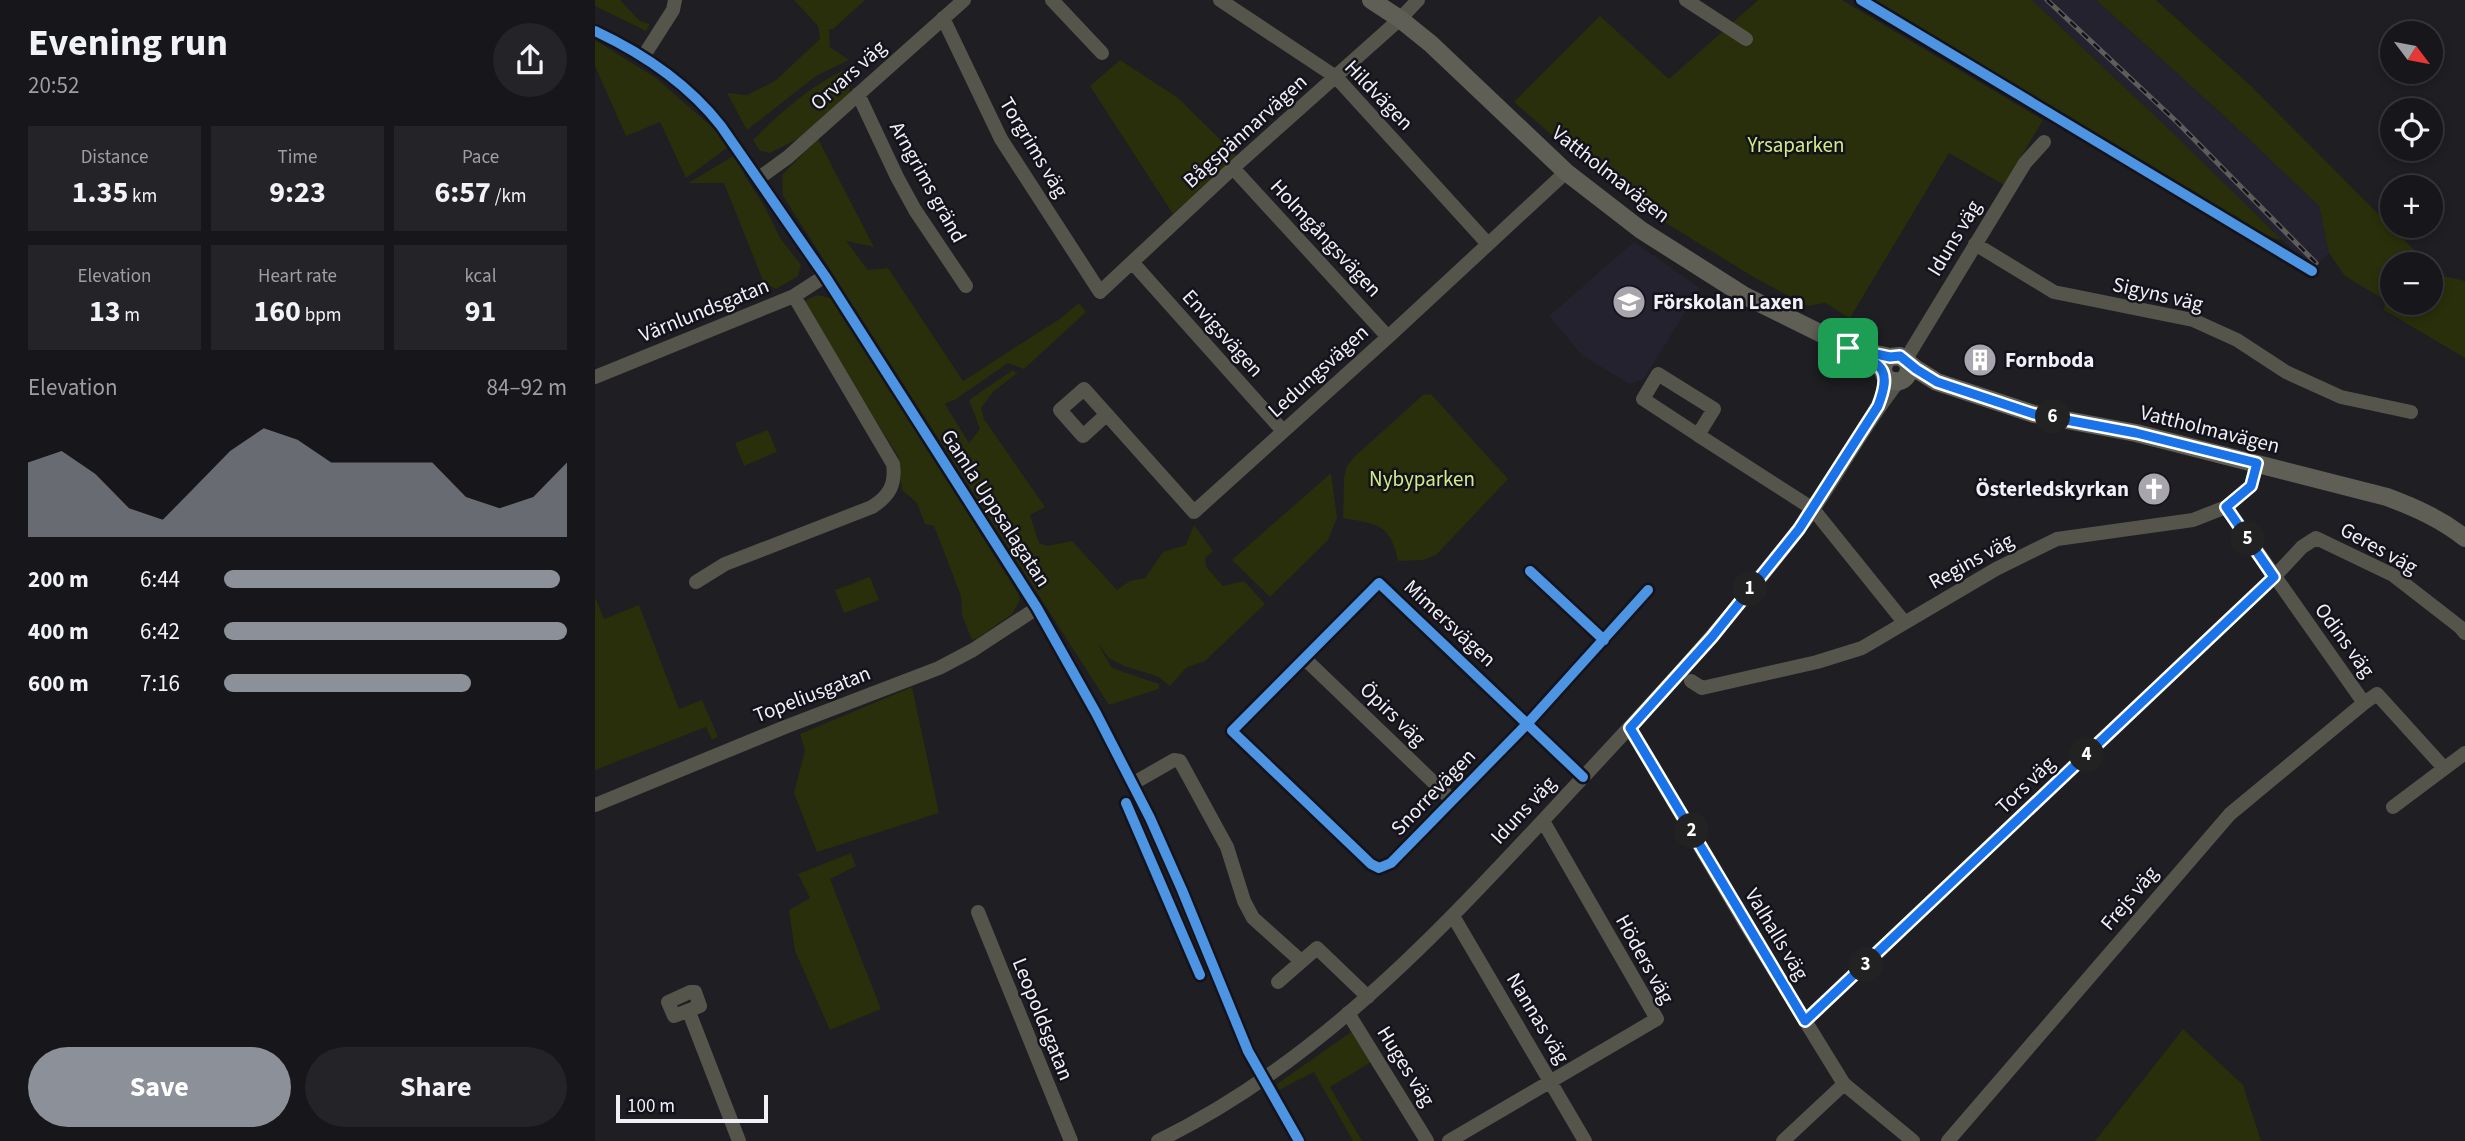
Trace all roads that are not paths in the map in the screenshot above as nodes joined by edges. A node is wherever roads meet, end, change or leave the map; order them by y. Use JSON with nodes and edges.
{"nodes":[{"id":1,"x":675,"y":0,"type":"edge"},
{"id":2,"x":964,"y":0,"type":"edge"},
{"id":3,"x":1052,"y":0,"type":"edge"},
{"id":4,"x":1220,"y":0,"type":"edge"},
{"id":5,"x":1371,"y":0,"type":"edge"},
{"id":6,"x":1418,"y":0,"type":"edge"},
{"id":7,"x":1686,"y":0,"type":"edge"},
{"id":8,"x":943,"y":18,"type":"junction"},
{"id":9,"x":1400,"y":19,"type":"junction"},
{"id":10,"x":595,"y":32,"type":"edge"},
{"id":11,"x":1746,"y":39,"type":"dead end"},
{"id":12,"x":1102,"y":53,"type":"dead end"},
{"id":13,"x":643,"y":57,"type":"junction"},
{"id":14,"x":1336,"y":77,"type":"junction"},
{"id":15,"x":858,"y":94,"type":"junction"},
{"id":16,"x":2044,"y":142,"type":"dead end"},
{"id":17,"x":1233,"y":168,"type":"junction"},
{"id":18,"x":1566,"y":172,"type":"junction"},
{"id":19,"x":759,"y":178,"type":"junction"},
{"id":20,"x":1488,"y":244,"type":"junction"},
{"id":21,"x":1975,"y":244,"type":"junction"},
{"id":22,"x":1132,"y":262,"type":"junction"},
{"id":23,"x":825,"y":276,"type":"junction"},
{"id":24,"x":966,"y":286,"type":"dead end"},
{"id":25,"x":1100,"y":292,"type":"joint"},
{"id":26,"x":794,"y":296,"type":"junction"},
{"id":27,"x":1388,"y":337,"type":"junction"},
{"id":28,"x":1896,"y":369,"type":"junction"},
{"id":29,"x":595,"y":377,"type":"edge"},
{"id":30,"x":2411,"y":412,"type":"dead end"},
{"id":31,"x":1106,"y":415,"type":"dead end"},
{"id":32,"x":1283,"y":431,"type":"junction"},
{"id":33,"x":1698,"y":435,"type":"junction"},
{"id":34,"x":2257,"y":463,"type":"junction"},
{"id":35,"x":2226,"y":507,"type":"junction"},
{"id":36,"x":1813,"y":509,"type":"junction"},
{"id":37,"x":2465,"y":538,"type":"edge"},
{"id":38,"x":1530,"y":570,"type":"dead end"},
{"id":39,"x":2274,"y":577,"type":"junction"},
{"id":40,"x":696,"y":582,"type":"dead end"},
{"id":41,"x":1648,"y":590,"type":"dead end"},
{"id":42,"x":1037,"y":608,"type":"junction"},
{"id":43,"x":1904,"y":622,"type":"junction"},
{"id":44,"x":2465,"y":633,"type":"edge"},
{"id":45,"x":1604,"y":640,"type":"junction"},
{"id":46,"x":1304,"y":658,"type":"junction"},
{"id":47,"x":1691,"y":681,"type":"dead end"},
{"id":48,"x":2364,"y":703,"type":"junction"},
{"id":49,"x":1528,"y":723,"type":"junction"},
{"id":50,"x":1630,"y":728,"type":"junction"},
{"id":51,"x":1232,"y":731,"type":"joint"},
{"id":52,"x":2465,"y":752,"type":"edge"},
{"id":53,"x":2444,"y":768,"type":"junction"},
{"id":54,"x":1583,"y":777,"type":"junction"},
{"id":55,"x":1132,"y":784,"type":"junction"},
{"id":56,"x":1452,"y":800,"type":"junction"},
{"id":57,"x":595,"y":805,"type":"edge"},
{"id":58,"x":2393,"y":807,"type":"dead end"},
{"id":59,"x":1543,"y":821,"type":"junction"},
{"id":60,"x":978,"y":912,"type":"dead end"},
{"id":61,"x":1453,"y":916,"type":"junction"},
{"id":62,"x":1301,"y":961,"type":"junction"},
{"id":63,"x":1278,"y":982,"type":"dead end"},
{"id":64,"x":1368,"y":997,"type":"junction"},
{"id":65,"x":689,"y":1012,"type":"dead end"},
{"id":66,"x":1348,"y":1013,"type":"junction"},
{"id":67,"x":1805,"y":1021,"type":"junction"},
{"id":68,"x":1263,"y":1080,"type":"junction"},
{"id":69,"x":1550,"y":1080,"type":"junction"},
{"id":70,"x":1844,"y":1084,"type":"junction"},
{"id":71,"x":1294,"y":1139,"type":"edge"},
{"id":72,"x":739,"y":1141,"type":"edge"},
{"id":73,"x":1071,"y":1141,"type":"edge"},
{"id":74,"x":1158,"y":1141,"type":"edge"},
{"id":75,"x":1427,"y":1141,"type":"edge"},
{"id":76,"x":1449,"y":1141,"type":"edge"},
{"id":77,"x":1585,"y":1141,"type":"edge"},
{"id":78,"x":1783,"y":1141,"type":"edge"},
{"id":79,"x":1913,"y":1141,"type":"edge"},
{"id":80,"x":1948,"y":1141,"type":"edge"}],
"edges":[{"from":1,"to":13,"type":"street"},
{"from":2,"to":8,"type":"street","name":"Orvars väg"},
{"from":3,"to":12,"type":"street"},
{"from":4,"to":14,"type":"street","name":"Hildvägen"},
{"from":5,"to":9,"type":"main road","name":"Vattholmavägen"},
{"from":6,"to":9,"type":"street","name":"Bågspännarvägen"},
{"from":7,"to":11,"type":"street"},
{"from":8,"to":15,"type":"street","name":"Orvars väg"},
{"from":8,"to":25,"type":"street","name":"Torgrims väg"},
{"from":9,"to":14,"type":"street","name":"Bågspännarvägen"},
{"from":9,"to":18,"type":"main road","name":"Vattholmavägen"},
{"from":10,"to":13,"type":"street","name":"Gamla Uppsalagatan"},
{"from":13,"to":19,"type":"street","name":"Gamla Uppsalagatan"},
{"from":14,"to":17,"type":"street","name":"Bågspännarvägen"},
{"from":14,"to":20,"type":"street","name":"Hildvägen"},
{"from":15,"to":19,"type":"street","name":"Orvars väg"},
{"from":15,"to":24,"type":"street","name":"Arngrims gränd"},
{"from":16,"to":21,"type":"street","name":"Iduns väg"},
{"from":17,"to":22,"type":"street","name":"Bågspännarvägen"},
{"from":17,"to":27,"type":"street","name":"Holmgångsvägen"},
{"from":18,"to":20,"type":"street","name":"Ledungsvägen"},
{"from":18,"to":28,"type":"main road","name":"Vattholmavägen"},
{"from":19,"to":23,"type":"street","name":"Gamla Uppsalagatan"},
{"from":20,"to":27,"type":"street","name":"Ledungsvägen"},
{"from":21,"to":28,"type":"street","name":"Iduns väg"},
{"from":21,"to":30,"type":"street","name":"Sigyns väg"},
{"from":22,"to":25,"type":"street","name":"Bågspännarvägen"},
{"from":22,"to":32,"type":"street","name":"Envigsvägen"},
{"from":23,"to":26,"type":"street","name":"Värnlundsgatan"},
{"from":23,"to":42,"type":"street","name":"Gamla Uppsalagatan"},
{"from":26,"to":29,"type":"street","name":"Värnlundsgatan"},
{"from":26,"to":40,"type":"street"},
{"from":27,"to":32,"type":"street","name":"Ledungsvägen"},
{"from":28,"to":34,"type":"main road","name":"Vattholmavägen"},
{"from":28,"to":36,"type":"street","name":"Iduns väg"},
{"from":31,"to":32,"type":"street","name":"Ledungsvägen"},
{"from":33,"to":33,"type":"street"},
{"from":33,"to":36,"type":"street"},
{"from":34,"to":35,"type":"street","name":"Regins väg"},
{"from":34,"to":37,"type":"main road","name":"Vattholmavägen"},
{"from":35,"to":39,"type":"street","name":"Odins väg"},
{"from":35,"to":43,"type":"street","name":"Regins väg"},
{"from":36,"to":43,"type":"street"},
{"from":36,"to":50,"type":"street","name":"Iduns väg"},
{"from":38,"to":45,"type":"street"},
{"from":39,"to":44,"type":"street","name":"Geres väg"},
{"from":39,"to":48,"type":"street","name":"Odins väg"},
{"from":39,"to":67,"type":"street","name":"Tors väg"},
{"from":41,"to":45,"type":"street","name":"Snorrevägen"},
{"from":42,"to":55,"type":"street","name":"Gamla Uppsalagatan"},
{"from":42,"to":57,"type":"street","name":"Topeliusgatan"},
{"from":43,"to":47,"type":"street","name":"Regins väg"},
{"from":45,"to":49,"type":"street","name":"Snorrevägen"},
{"from":46,"to":49,"type":"street","name":"Mimersvägen"},
{"from":46,"to":51,"type":"street","name":"Mimersvägen"},
{"from":46,"to":56,"type":"street","name":"Öpirs väg"},
{"from":48,"to":53,"type":"street","name":"Odins väg"},
{"from":48,"to":80,"type":"street","name":"Frejs väg"},
{"from":49,"to":54,"type":"street","name":"Mimersvägen"},
{"from":49,"to":56,"type":"street","name":"Snorrevägen"},
{"from":50,"to":54,"type":"street","name":"Iduns väg"},
{"from":50,"to":67,"type":"street","name":"Valhalls väg"},
{"from":51,"to":56,"type":"street","name":"Snorrevägen"},
{"from":52,"to":53,"type":"street"},
{"from":53,"to":58,"type":"street"},
{"from":54,"to":59,"type":"street","name":"Iduns väg"},
{"from":55,"to":62,"type":"street"},
{"from":55,"to":68,"type":"street","name":"Gamla Uppsalagatan"},
{"from":59,"to":61,"type":"street","name":"Iduns väg"},
{"from":59,"to":69,"type":"street","name":"Höders väg"},
{"from":60,"to":73,"type":"street","name":"Leopoldsgatan"},
{"from":61,"to":64,"type":"street","name":"Iduns väg"},
{"from":61,"to":69,"type":"street","name":"Nannas väg"},
{"from":62,"to":63,"type":"street"},
{"from":62,"to":64,"type":"street"},
{"from":64,"to":66,"type":"street","name":"Iduns väg"},
{"from":65,"to":72,"type":"street"},
{"from":66,"to":68,"type":"street","name":"Iduns väg"},
{"from":66,"to":75,"type":"street","name":"Huges väg"},
{"from":67,"to":70,"type":"street","name":"Valhalls väg"},
{"from":68,"to":71,"type":"street","name":"Gamla Uppsalagatan"},
{"from":68,"to":74,"type":"street","name":"Iduns väg"},
{"from":69,"to":76,"type":"street","name":"Höders väg"},
{"from":69,"to":77,"type":"street","name":"Nannas väg"},
{"from":70,"to":78,"type":"street"},
{"from":70,"to":79,"type":"street","name":"Valhalls väg"}]}
